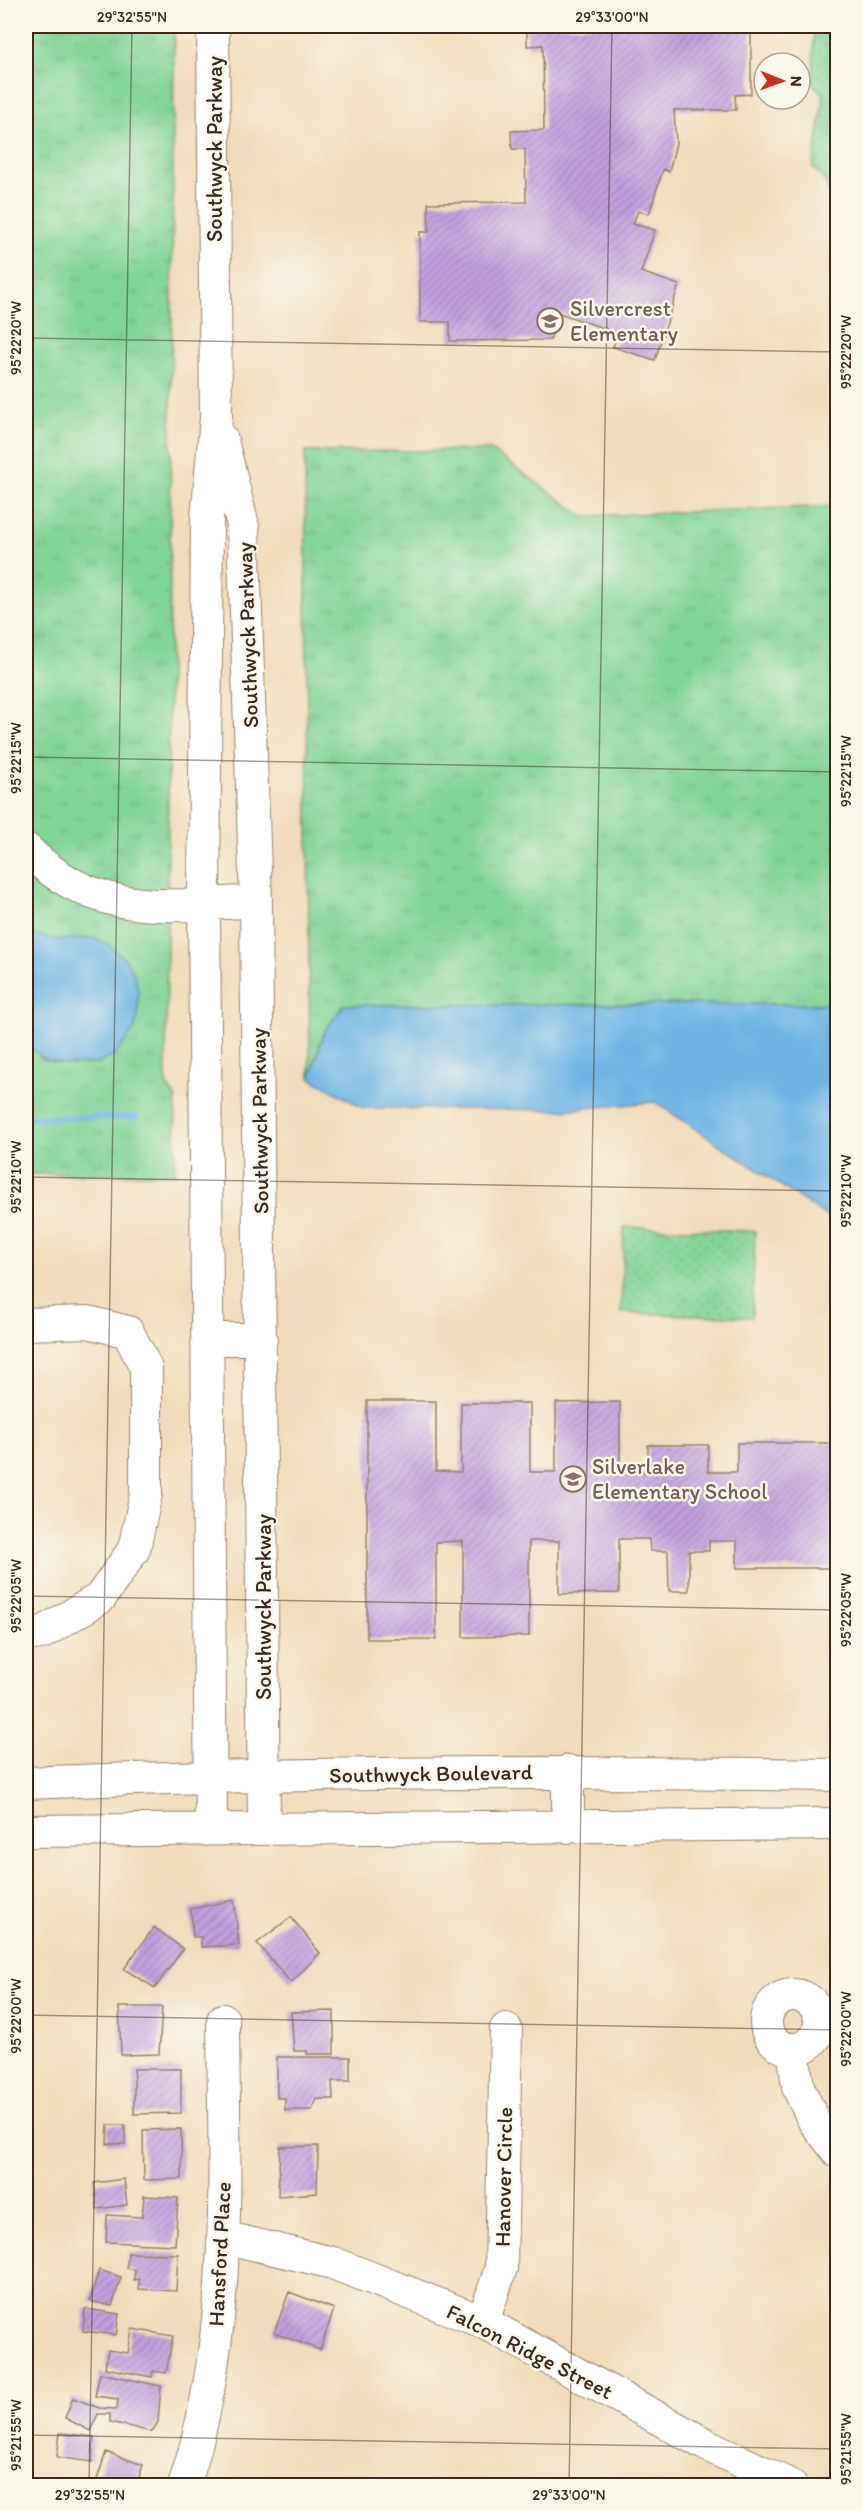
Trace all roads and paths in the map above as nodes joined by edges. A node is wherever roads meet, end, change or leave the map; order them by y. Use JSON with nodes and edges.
{"nodes":[{"id":1,"x":213,"y":26,"type":"edge"},
{"id":2,"x":216,"y":417,"type":"junction"},
{"id":3,"x":26,"y":849,"type":"edge"},
{"id":4,"x":256,"y":901,"type":"junction"},
{"id":5,"x":204,"y":903,"type":"junction"},
{"id":6,"x":26,"y":1324,"type":"edge"},
{"id":7,"x":208,"y":1339,"type":"junction"},
{"id":8,"x":261,"y":1339,"type":"junction"},
{"id":9,"x":26,"y":1635,"type":"edge"},
{"id":10,"x":568,"y":1771,"type":"junction"},
{"id":11,"x":212,"y":1775,"type":"junction"},
{"id":12,"x":264,"y":1775,"type":"junction"},
{"id":13,"x":837,"y":1775,"type":"edge"},
{"id":14,"x":26,"y":1783,"type":"edge"},
{"id":15,"x":837,"y":1824,"type":"edge"},
{"id":16,"x":568,"y":1827,"type":"junction"},
{"id":17,"x":264,"y":1828,"type":"junction"},
{"id":18,"x":211,"y":1829,"type":"junction"},
{"id":19,"x":26,"y":1831,"type":"edge"},
{"id":20,"x":223,"y":2020,"type":"dead end"},
{"id":21,"x":506,"y":2029,"type":"dead end"},
{"id":22,"x":792,"y":2049,"type":"dead end"},
{"id":23,"x":837,"y":2152,"type":"edge"},
{"id":24,"x":223,"y":2237,"type":"junction"},
{"id":25,"x":483,"y":2322,"type":"junction"},
{"id":26,"x":184,"y":2486,"type":"edge"},
{"id":27,"x":791,"y":2486,"type":"edge"}],
"edges":[{"from":1,"to":2,"type":"street","name":"Southwyck Parkway"},
{"from":2,"to":4,"type":"street","name":"Southwyck Parkway"},
{"from":2,"to":5,"type":"street","name":"Southwyck Parkway"},
{"from":3,"to":5,"type":"street"},
{"from":4,"to":5,"type":"street"},
{"from":4,"to":8,"type":"street","name":"Southwyck Parkway"},
{"from":5,"to":7,"type":"street","name":"Southwyck Parkway"},
{"from":6,"to":9,"type":"street"},
{"from":7,"to":8,"type":"street"},
{"from":7,"to":11,"type":"street","name":"Southwyck Parkway"},
{"from":8,"to":12,"type":"street","name":"Southwyck Parkway"},
{"from":10,"to":12,"type":"street","name":"Southwyck Boulevard"},
{"from":10,"to":13,"type":"street","name":"Southwyck Boulevard"},
{"from":10,"to":16,"type":"street"},
{"from":11,"to":12,"type":"street","name":"Southwyck Boulevard"},
{"from":11,"to":14,"type":"street","name":"Southwyck Boulevard"},
{"from":11,"to":18,"type":"street","name":"Southwyck Parkway"},
{"from":12,"to":17,"type":"street","name":"Southwyck Parkway"},
{"from":15,"to":16,"type":"street"},
{"from":16,"to":17,"type":"street"},
{"from":17,"to":18,"type":"street"},
{"from":18,"to":19,"type":"street"},
{"from":20,"to":24,"type":"street","name":"Hansford Place"},
{"from":21,"to":25,"type":"street","name":"Hanover Circle"},
{"from":22,"to":23,"type":"street"},
{"from":24,"to":25,"type":"street","name":"Falcon Ridge Street"},
{"from":24,"to":26,"type":"street","name":"Hansford Place"},
{"from":25,"to":27,"type":"street","name":"Falcon Ridge Street"}]}
